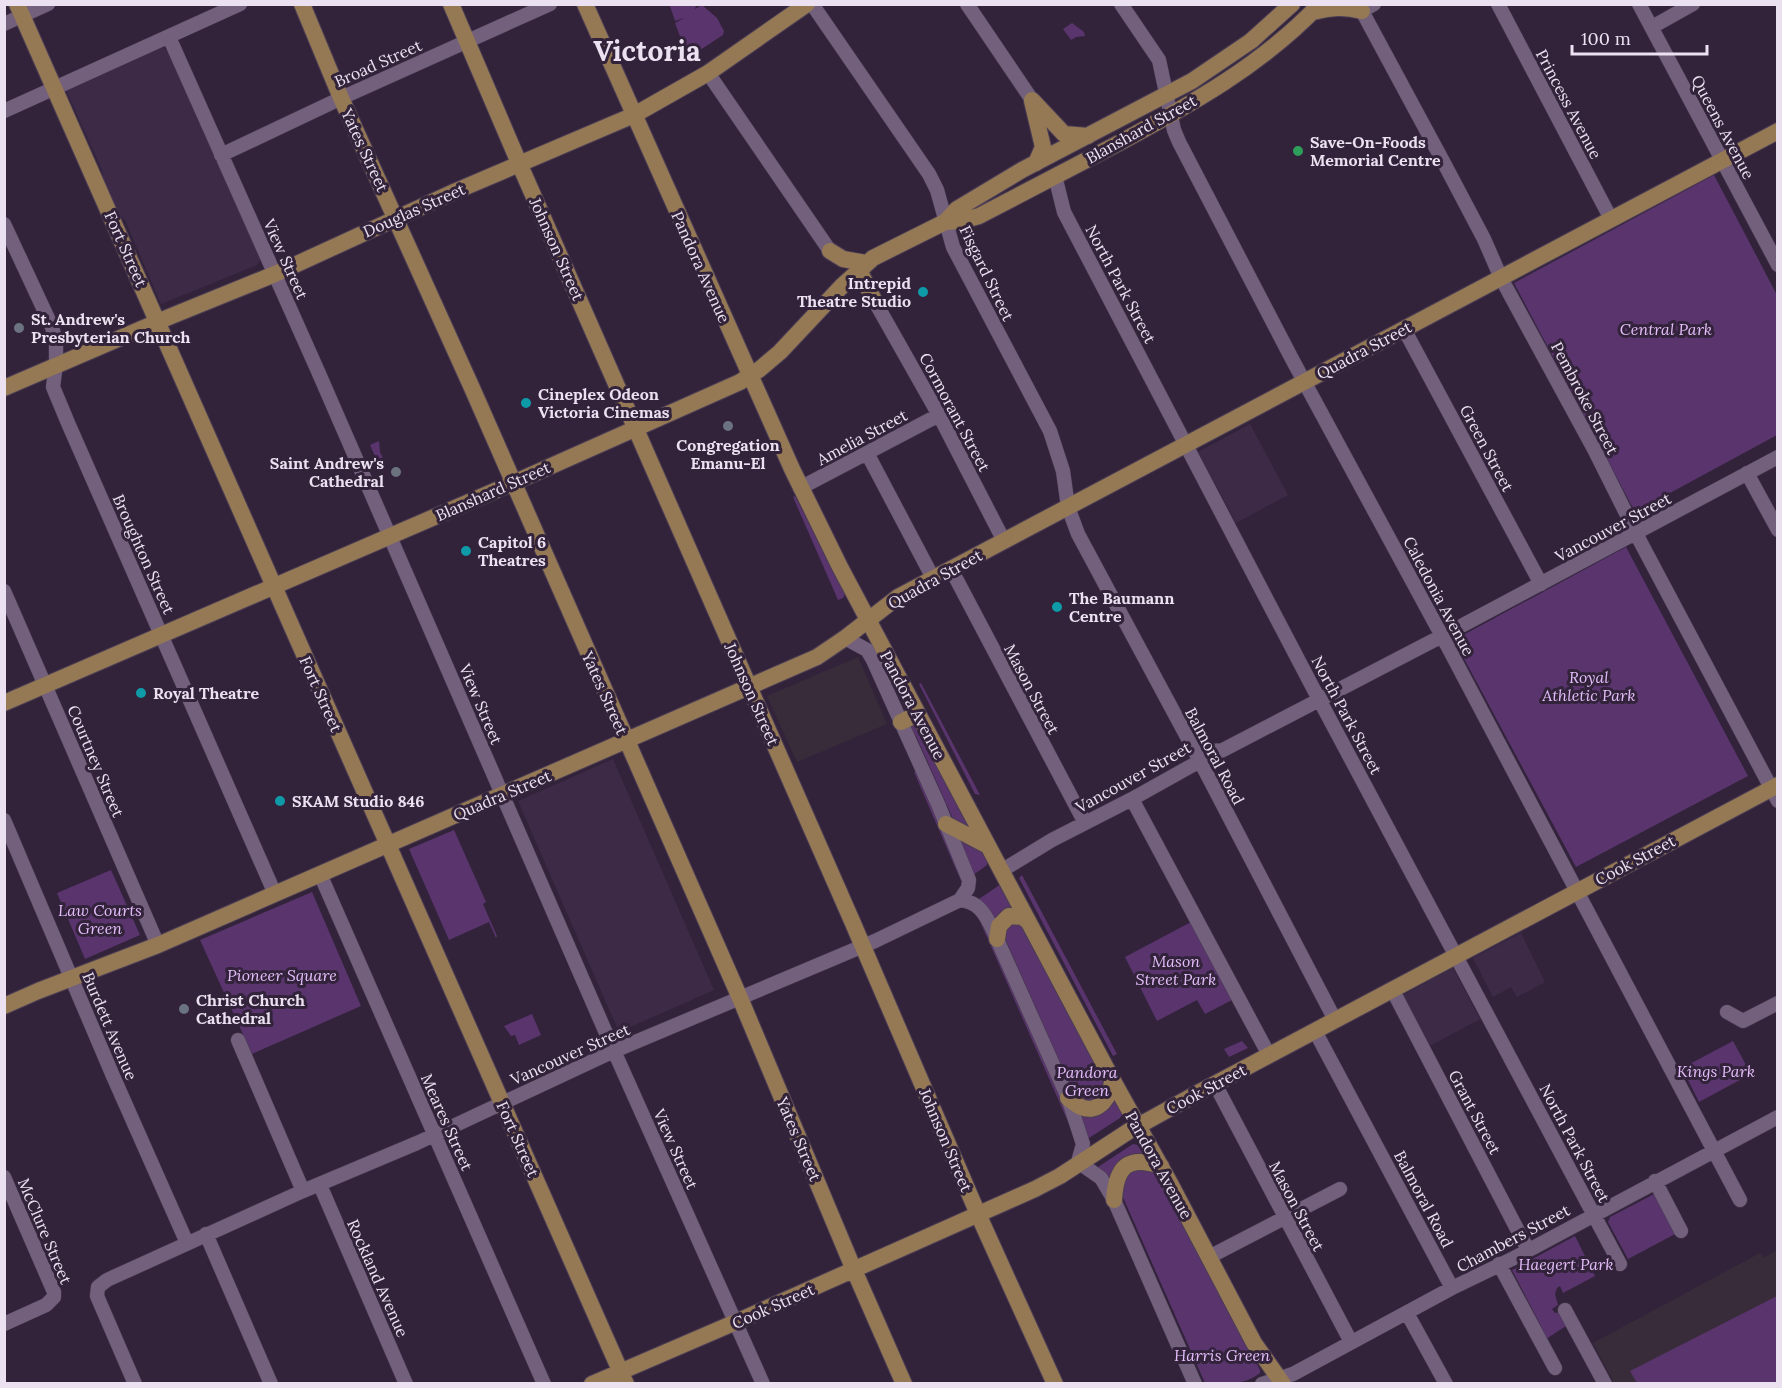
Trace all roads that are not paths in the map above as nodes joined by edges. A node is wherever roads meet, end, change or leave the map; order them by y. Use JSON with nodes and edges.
{"nodes":[{"id":1,"x":48,"y":4,"type":"edge"},
{"id":2,"x":240,"y":4,"type":"edge"},
{"id":3,"x":302,"y":4,"type":"edge"},
{"id":4,"x":451,"y":4,"type":"edge"},
{"id":5,"x":550,"y":4,"type":"edge"},
{"id":6,"x":585,"y":4,"type":"edge"},
{"id":7,"x":807,"y":4,"type":"edge"},
{"id":8,"x":812,"y":4,"type":"edge"},
{"id":9,"x":967,"y":4,"type":"edge"},
{"id":10,"x":1121,"y":4,"type":"edge"},
{"id":11,"x":1292,"y":4,"type":"edge"},
{"id":12,"x":1498,"y":4,"type":"edge"},
{"id":13,"x":1639,"y":4,"type":"edge"},
{"id":14,"x":1693,"y":4,"type":"edge"},
{"id":15,"x":1364,"y":7,"type":"edge"},
{"id":16,"x":1316,"y":8,"type":"edge"},
{"id":17,"x":19,"y":10,"type":"edge"},
{"id":18,"x":4,"y":24,"type":"edge"},
{"id":19,"x":1652,"y":27,"type":"junction"},
{"id":20,"x":169,"y":37,"type":"junction"},
{"id":21,"x":467,"y":41,"type":"junction"},
{"id":22,"x":708,"y":73,"type":"junction"},
{"id":23,"x":54,"y":89,"type":"junction"},
{"id":24,"x":1167,"y":94,"type":"junction"},
{"id":25,"x":341,"y":98,"type":"junction"},
{"id":26,"x":1032,"y":100,"type":"junction"},
{"id":27,"x":4,"y":111,"type":"edge"},
{"id":28,"x":634,"y":115,"type":"junction"},
{"id":29,"x":1171,"y":115,"type":"junction"},
{"id":30,"x":1778,"y":131,"type":"edge"},
{"id":31,"x":1088,"y":136,"type":"junction"},
{"id":32,"x":221,"y":155,"type":"junction"},
{"id":33,"x":1722,"y":160,"type":"junction"},
{"id":34,"x":519,"y":163,"type":"junction"},
{"id":35,"x":1036,"y":163,"type":"junction"},
{"id":36,"x":1055,"y":176,"type":"junction"},
{"id":37,"x":396,"y":218,"type":"junction"},
{"id":38,"x":1611,"y":219,"type":"junction"},
{"id":39,"x":945,"y":222,"type":"junction"},
{"id":40,"x":4,"y":224,"type":"edge"},
{"id":41,"x":830,"y":251,"type":"junction"},
{"id":42,"x":1778,"y":265,"type":"edge"},
{"id":43,"x":275,"y":274,"type":"junction"},
{"id":44,"x":854,"y":274,"type":"junction"},
{"id":45,"x":1501,"y":278,"type":"junction"},
{"id":46,"x":874,"y":300,"type":"joint"},
{"id":47,"x":158,"y":321,"type":"junction"},
{"id":48,"x":1404,"y":329,"type":"junction"},
{"id":49,"x":56,"y":364,"type":"junction"},
{"id":50,"x":750,"y":376,"type":"junction"},
{"id":51,"x":1304,"y":381,"type":"junction"},
{"id":52,"x":4,"y":387,"type":"edge"},
{"id":53,"x":939,"y":414,"type":"junction"},
{"id":54,"x":636,"y":428,"type":"junction"},
{"id":55,"x":1186,"y":444,"type":"junction"},
{"id":56,"x":867,"y":453,"type":"junction"},
{"id":57,"x":1778,"y":457,"type":"edge"},
{"id":58,"x":1748,"y":473,"type":"junction"},
{"id":59,"x":513,"y":483,"type":"junction"},
{"id":60,"x":800,"y":488,"type":"junction"},
{"id":61,"x":1068,"y":507,"type":"junction"},
{"id":62,"x":1778,"y":530,"type":"edge"},
{"id":63,"x":1636,"y":534,"type":"junction"},
{"id":64,"x":390,"y":536,"type":"junction"},
{"id":65,"x":1004,"y":541,"type":"junction"},
{"id":66,"x":951,"y":569,"type":"junction"},
{"id":67,"x":933,"y":579,"type":"junction"},
{"id":68,"x":1541,"y":584,"type":"junction"},
{"id":69,"x":275,"y":586,"type":"junction"},
{"id":70,"x":4,"y":591,"type":"edge"},
{"id":71,"x":867,"y":620,"type":"junction"},
{"id":72,"x":1463,"y":625,"type":"dead end"},
{"id":73,"x":162,"y":635,"type":"junction"},
{"id":74,"x":1442,"y":636,"type":"junction"},
{"id":75,"x":845,"y":638,"type":"junction"},
{"id":76,"x":46,"y":685,"type":"junction"},
{"id":77,"x":749,"y":687,"type":"junction"},
{"id":78,"x":1320,"y":699,"type":"junction"},
{"id":79,"x":4,"y":703,"type":"edge"},
{"id":80,"x":918,"y":714,"type":"junction"},
{"id":81,"x":901,"y":722,"type":"junction"},
{"id":82,"x":626,"y":741,"type":"junction"},
{"id":83,"x":1200,"y":761,"type":"junction"},
{"id":84,"x":1775,"y":792,"type":"edge"},
{"id":85,"x":502,"y":795,"type":"junction"},
{"id":86,"x":1132,"y":799,"type":"junction"},
{"id":87,"x":4,"y":820,"type":"edge"},
{"id":88,"x":1085,"y":823,"type":"junction"},
{"id":89,"x":946,"y":824,"type":"junction"},
{"id":90,"x":388,"y":845,"type":"junction"},
{"id":91,"x":988,"y":846,"type":"junction"},
{"id":92,"x":1001,"y":871,"type":"junction"},
{"id":93,"x":320,"y":874,"type":"junction"},
{"id":94,"x":1577,"y":891,"type":"junction"},
{"id":95,"x":275,"y":894,"type":"junction"},
{"id":96,"x":960,"y":900,"type":"junction"},
{"id":97,"x":1028,"y":921,"type":"junction"},
{"id":98,"x":997,"y":939,"type":"junction"},
{"id":99,"x":158,"y":945,"type":"junction"},
{"id":100,"x":862,"y":946,"type":"junction"},
{"id":101,"x":1456,"y":956,"type":"junction"},
{"id":102,"x":72,"y":978,"type":"junction"},
{"id":103,"x":1392,"y":990,"type":"junction"},
{"id":104,"x":740,"y":998,"type":"junction"},
{"id":105,"x":9,"y":1000,"type":"edge"},
{"id":106,"x":1778,"y":1003,"type":"edge"},
{"id":107,"x":1727,"y":1012,"type":"dead end"},
{"id":108,"x":1335,"y":1020,"type":"junction"},
{"id":109,"x":1315,"y":1030,"type":"junction"},
{"id":110,"x":238,"y":1040,"type":"dead end"},
{"id":111,"x":614,"y":1051,"type":"junction"},
{"id":112,"x":1269,"y":1055,"type":"junction"},
{"id":113,"x":1112,"y":1079,"type":"junction"},
{"id":114,"x":1215,"y":1084,"type":"junction"},
{"id":115,"x":1068,"y":1098,"type":"junction"},
{"id":116,"x":502,"y":1103,"type":"junction"},
{"id":117,"x":1776,"y":1121,"type":"edge"},
{"id":118,"x":1138,"y":1126,"type":"junction"},
{"id":119,"x":435,"y":1135,"type":"junction"},
{"id":120,"x":1713,"y":1150,"type":"junction"},
{"id":121,"x":1078,"y":1162,"type":"junction"},
{"id":122,"x":1161,"y":1166,"type":"junction"},
{"id":123,"x":4,"y":1177,"type":"edge"},
{"id":124,"x":1655,"y":1181,"type":"junction"},
{"id":125,"x":320,"y":1185,"type":"junction"},
{"id":126,"x":1340,"y":1190,"type":"dead end"},
{"id":127,"x":303,"y":1191,"type":"junction"},
{"id":128,"x":1114,"y":1200,"type":"junction"},
{"id":129,"x":1740,"y":1200,"type":"dead end"},
{"id":130,"x":1594,"y":1214,"type":"junction"},
{"id":131,"x":978,"y":1215,"type":"junction"},
{"id":132,"x":1285,"y":1219,"type":"junction"},
{"id":133,"x":1681,"y":1231,"type":"dead end"},
{"id":134,"x":206,"y":1234,"type":"junction"},
{"id":135,"x":187,"y":1243,"type":"junction"},
{"id":136,"x":1528,"y":1250,"type":"junction"},
{"id":137,"x":1209,"y":1257,"type":"junction"},
{"id":138,"x":1499,"y":1264,"type":"junction"},
{"id":139,"x":1620,"y":1264,"type":"dead end"},
{"id":140,"x":854,"y":1270,"type":"junction"},
{"id":141,"x":98,"y":1287,"type":"joint"},
{"id":142,"x":1452,"y":1288,"type":"junction"},
{"id":143,"x":1565,"y":1310,"type":"dead end"},
{"id":144,"x":1407,"y":1313,"type":"junction"},
{"id":145,"x":736,"y":1322,"type":"junction"},
{"id":146,"x":4,"y":1324,"type":"edge"},
{"id":147,"x":1351,"y":1342,"type":"junction"},
{"id":148,"x":1555,"y":1368,"type":"dead end"},
{"id":149,"x":623,"y":1377,"type":"edge"},
{"id":150,"x":1281,"y":1381,"type":"edge"},
{"id":151,"x":135,"y":1383,"type":"edge"},
{"id":152,"x":271,"y":1383,"type":"edge"},
{"id":153,"x":406,"y":1383,"type":"edge"},
{"id":154,"x":543,"y":1383,"type":"edge"},
{"id":155,"x":592,"y":1383,"type":"edge"},
{"id":156,"x":763,"y":1383,"type":"edge"},
{"id":157,"x":904,"y":1383,"type":"edge"},
{"id":158,"x":1055,"y":1383,"type":"edge"},
{"id":159,"x":1195,"y":1383,"type":"edge"},
{"id":160,"x":1262,"y":1383,"type":"edge"},
{"id":161,"x":1446,"y":1383,"type":"edge"},
{"id":162,"x":1605,"y":1383,"type":"edge"}],
"edges":[{"from":1,"to":17,"type":"street"},
{"from":2,"to":20,"type":"street"},
{"from":3,"to":25,"type":"main road","name":"Yates Street"},
{"from":4,"to":21,"type":"main road","name":"Johnson Street"},
{"from":5,"to":21,"type":"street","name":"Broad Street"},
{"from":6,"to":28,"type":"main road","name":"Pandora Avenue"},
{"from":7,"to":22,"type":"main road","name":"Douglas Street"},
{"from":8,"to":39,"type":"street","name":"Fisgard Street"},
{"from":9,"to":26,"type":"street"},
{"from":10,"to":24,"type":"street","name":"Caledonia Avenue"},
{"from":11,"to":24,"type":"main road","name":"Blanshard Street"},
{"from":12,"to":38,"type":"street","name":"Princess Avenue"},
{"from":13,"to":19,"type":"street","name":"Queens Avenue"},
{"from":14,"to":19,"type":"street"},
{"from":15,"to":16,"type":"main road"},
{"from":15,"to":45,"type":"street","name":"Pembroke Street"},
{"from":16,"to":29,"type":"main road","name":"Blanshard Street"},
{"from":17,"to":18,"type":"street"},
{"from":17,"to":23,"type":"main road","name":"Fort Street"},
{"from":19,"to":33,"type":"street","name":"Queens Avenue"},
{"from":20,"to":23,"type":"street"},
{"from":20,"to":32,"type":"street","name":"View Street"},
{"from":21,"to":25,"type":"street","name":"Broad Street"},
{"from":21,"to":34,"type":"main road","name":"Johnson Street"},
{"from":22,"to":28,"type":"main road","name":"Douglas Street"},
{"from":22,"to":41,"type":"street"},
{"from":23,"to":27,"type":"street"},
{"from":23,"to":47,"type":"main road","name":"Fort Street"},
{"from":24,"to":29,"type":"street","name":"Caledonia Avenue"},
{"from":24,"to":31,"type":"main road","name":"Blanshard Street"},
{"from":25,"to":32,"type":"street","name":"Broad Street"},
{"from":25,"to":37,"type":"main road","name":"Yates Street"},
{"from":26,"to":31,"type":"main road"},
{"from":26,"to":35,"type":"main road"},
{"from":28,"to":34,"type":"main road","name":"Douglas Street"},
{"from":28,"to":50,"type":"main road","name":"Pandora Avenue"},
{"from":29,"to":36,"type":"main road","name":"Blanshard Street"},
{"from":29,"to":51,"type":"street","name":"Caledonia Avenue"},
{"from":30,"to":33,"type":"main road","name":"Quadra Street"},
{"from":31,"to":35,"type":"main road","name":"Blanshard Street"},
{"from":32,"to":43,"type":"street","name":"View Street"},
{"from":33,"to":38,"type":"main road","name":"Quadra Street"},
{"from":33,"to":42,"type":"street","name":"Queens Avenue"},
{"from":34,"to":37,"type":"main road","name":"Douglas Street"},
{"from":34,"to":54,"type":"main road","name":"Johnson Street"},
{"from":35,"to":39,"type":"main road","name":"Blanshard Street"},
{"from":36,"to":39,"type":"main road","name":"Blanshard Street"},
{"from":36,"to":55,"type":"street","name":"North Park Street"},
{"from":37,"to":43,"type":"main road","name":"Douglas Street"},
{"from":37,"to":59,"type":"main road","name":"Yates Street"},
{"from":38,"to":45,"type":"main road","name":"Quadra Street"},
{"from":39,"to":44,"type":"main road","name":"Blanshard Street"},
{"from":39,"to":61,"type":"street","name":"Fisgard Street"},
{"from":40,"to":49,"type":"street","name":"Broughton Street"},
{"from":41,"to":44,"type":"main road"},
{"from":41,"to":44,"type":"main road"},
{"from":43,"to":47,"type":"main road","name":"Douglas Street"},
{"from":43,"to":64,"type":"street","name":"View Street"},
{"from":44,"to":46,"type":"main road"},
{"from":44,"to":50,"type":"main road","name":"Blanshard Street"},
{"from":45,"to":48,"type":"main road","name":"Quadra Street"},
{"from":45,"to":63,"type":"street","name":"Pembroke Street"},
{"from":46,"to":53,"type":"street","name":"Cormorant Street"},
{"from":47,"to":49,"type":"main road","name":"Douglas Street"},
{"from":47,"to":69,"type":"main road","name":"Fort Street"},
{"from":48,"to":51,"type":"main road","name":"Quadra Street"},
{"from":48,"to":68,"type":"street","name":"Green Street"},
{"from":49,"to":52,"type":"main road","name":"Douglas Street"},
{"from":49,"to":73,"type":"street","name":"Broughton Street"},
{"from":50,"to":54,"type":"main road","name":"Blanshard Street"},
{"from":50,"to":60,"type":"main road","name":"Pandora Avenue"},
{"from":51,"to":55,"type":"main road","name":"Quadra Street"},
{"from":51,"to":74,"type":"street","name":"Caledonia Avenue"},
{"from":53,"to":56,"type":"street","name":"Amelia Street"},
{"from":53,"to":65,"type":"street","name":"Cormorant Street"},
{"from":54,"to":59,"type":"main road","name":"Blanshard Street"},
{"from":54,"to":77,"type":"main road","name":"Johnson Street"},
{"from":55,"to":61,"type":"main road","name":"Quadra Street"},
{"from":55,"to":78,"type":"street","name":"North Park Street"},
{"from":56,"to":60,"type":"street","name":"Amelia Street"},
{"from":56,"to":67,"type":"street"},
{"from":57,"to":58,"type":"street","name":"Vancouver Street"},
{"from":58,"to":62,"type":"street"},
{"from":58,"to":63,"type":"street","name":"Vancouver Street"},
{"from":59,"to":64,"type":"main road","name":"Blanshard Street"},
{"from":59,"to":82,"type":"main road","name":"Yates Street"},
{"from":60,"to":71,"type":"main road","name":"Pandora Avenue"},
{"from":61,"to":65,"type":"main road","name":"Quadra Street"},
{"from":61,"to":83,"type":"street","name":"Balmoral Road"},
{"from":63,"to":68,"type":"street","name":"Vancouver Street"},
{"from":63,"to":84,"type":"street","name":"Pembroke Street"},
{"from":64,"to":69,"type":"main road","name":"Blanshard Street"},
{"from":64,"to":85,"type":"street","name":"View Street"},
{"from":65,"to":66,"type":"main road","name":"Quadra Street"},
{"from":66,"to":67,"type":"main road","name":"Quadra Street"},
{"from":66,"to":88,"type":"street","name":"Mason Street"},
{"from":67,"to":71,"type":"main road","name":"Quadra Street"},
{"from":68,"to":72,"type":"street","name":"Vancouver Street"},
{"from":69,"to":73,"type":"main road","name":"Blanshard Street"},
{"from":69,"to":90,"type":"main road","name":"Fort Street"},
{"from":70,"to":76,"type":"street","name":"Courtney Street"},
{"from":71,"to":75,"type":"main road","name":"Quadra Street"},
{"from":71,"to":80,"type":"main road","name":"Pandora Avenue"},
{"from":73,"to":76,"type":"main road","name":"Blanshard Street"},
{"from":73,"to":95,"type":"street","name":"Broughton Street"},
{"from":74,"to":78,"type":"street","name":"Vancouver Street"},
{"from":74,"to":94,"type":"street","name":"Caledonia Avenue"},
{"from":75,"to":77,"type":"main road","name":"Quadra Street"},
{"from":75,"to":81,"type":"street","name":"Pandora Avenue"},
{"from":76,"to":79,"type":"main road","name":"Blanshard Street"},
{"from":76,"to":99,"type":"street","name":"Courtney Street"},
{"from":77,"to":82,"type":"main road","name":"Quadra Street"},
{"from":77,"to":100,"type":"main road","name":"Johnson Street"},
{"from":78,"to":83,"type":"street","name":"Vancouver Street"},
{"from":78,"to":101,"type":"street","name":"North Park Street"},
{"from":80,"to":81,"type":"main road"},
{"from":80,"to":91,"type":"main road","name":"Pandora Avenue"},
{"from":81,"to":89,"type":"street","name":"Pandora Avenue"},
{"from":82,"to":85,"type":"main road","name":"Quadra Street"},
{"from":82,"to":104,"type":"main road","name":"Yates Street"},
{"from":83,"to":86,"type":"street","name":"Vancouver Street"},
{"from":83,"to":108,"type":"street","name":"Balmoral Road"},
{"from":84,"to":94,"type":"main road","name":"Cook Street"},
{"from":85,"to":90,"type":"main road","name":"Quadra Street"},
{"from":85,"to":111,"type":"street","name":"View Street"},
{"from":86,"to":88,"type":"street","name":"Vancouver Street"},
{"from":86,"to":112,"type":"street"},
{"from":87,"to":102,"type":"street","name":"Burdett Avenue"},
{"from":88,"to":92,"type":"street","name":"Vancouver Street"},
{"from":89,"to":91,"type":"main road"},
{"from":89,"to":96,"type":"street","name":"Pandora Avenue"},
{"from":90,"to":93,"type":"main road","name":"Quadra Street"},
{"from":90,"to":116,"type":"main road","name":"Fort Street"},
{"from":91,"to":92,"type":"main road","name":"Pandora Avenue"},
{"from":92,"to":97,"type":"main road","name":"Pandora Avenue"},
{"from":93,"to":95,"type":"main road","name":"Quadra Street"},
{"from":93,"to":119,"type":"street","name":"Meares Street"},
{"from":94,"to":101,"type":"main road","name":"Cook Street"},
{"from":94,"to":120,"type":"street","name":"Caledonia Avenue"},
{"from":95,"to":99,"type":"main road","name":"Quadra Street"},
{"from":96,"to":98,"type":"street"},
{"from":96,"to":100,"type":"street","name":"Vancouver Street"},
{"from":97,"to":98,"type":"main road"},
{"from":97,"to":113,"type":"main road","name":"Pandora Avenue"},
{"from":98,"to":115,"type":"street"},
{"from":99,"to":102,"type":"main road","name":"Quadra Street"},
{"from":100,"to":104,"type":"street","name":"Vancouver Street"},
{"from":100,"to":131,"type":"main road","name":"Johnson Street"},
{"from":101,"to":103,"type":"main road","name":"Cook Street"},
{"from":101,"to":130,"type":"street","name":"North Park Street"},
{"from":102,"to":105,"type":"main road","name":"Quadra Street"},
{"from":102,"to":135,"type":"street","name":"Burdett Avenue"},
{"from":103,"to":108,"type":"main road","name":"Cook Street"},
{"from":103,"to":136,"type":"street","name":"Grant Street"},
{"from":104,"to":111,"type":"street","name":"Vancouver Street"},
{"from":104,"to":140,"type":"main road","name":"Yates Street"},
{"from":106,"to":107,"type":"street"},
{"from":108,"to":109,"type":"main road","name":"Cook Street"},
{"from":109,"to":112,"type":"main road","name":"Cook Street"},
{"from":109,"to":142,"type":"street","name":"Balmoral Road"},
{"from":110,"to":127,"type":"street"},
{"from":111,"to":116,"type":"street","name":"Vancouver Street"},
{"from":111,"to":145,"type":"street","name":"View Street"},
{"from":112,"to":114,"type":"main road","name":"Cook Street"},
{"from":113,"to":115,"type":"main road"},
{"from":113,"to":118,"type":"main road","name":"Pandora Avenue"},
{"from":114,"to":118,"type":"main road","name":"Cook Street"},
{"from":114,"to":132,"type":"street","name":"Mason Street"},
{"from":115,"to":121,"type":"street"},
{"from":116,"to":119,"type":"street","name":"Vancouver Street"},
{"from":116,"to":149,"type":"main road","name":"Fort Street"},
{"from":117,"to":120,"type":"street","name":"Chambers Street"},
{"from":118,"to":121,"type":"main road","name":"Cook Street"},
{"from":118,"to":122,"type":"main road","name":"Pandora Avenue"},
{"from":119,"to":125,"type":"street","name":"Vancouver Street"},
{"from":119,"to":154,"type":"street","name":"Meares Street"},
{"from":120,"to":124,"type":"street","name":"Chambers Street"},
{"from":120,"to":129,"type":"street","name":"Caledonia Avenue"},
{"from":121,"to":128,"type":"street"},
{"from":121,"to":131,"type":"main road","name":"Cook Street"},
{"from":122,"to":128,"type":"main road"},
{"from":122,"to":137,"type":"main road","name":"Pandora Avenue"},
{"from":123,"to":146,"type":"street","name":"McClure Street"},
{"from":124,"to":130,"type":"street","name":"Chambers Street"},
{"from":124,"to":133,"type":"street"},
{"from":125,"to":127,"type":"street","name":"Vancouver Street"},
{"from":125,"to":153,"type":"street","name":"Rockland Avenue"},
{"from":126,"to":132,"type":"street"},
{"from":127,"to":134,"type":"street","name":"Vancouver Street"},
{"from":128,"to":159,"type":"street"},
{"from":130,"to":136,"type":"street","name":"Chambers Street"},
{"from":130,"to":139,"type":"street","name":"North Park Street"},
{"from":131,"to":140,"type":"main road","name":"Cook Street"},
{"from":131,"to":158,"type":"main road","name":"Johnson Street"},
{"from":132,"to":137,"type":"street"},
{"from":132,"to":147,"type":"street","name":"Mason Street"},
{"from":134,"to":135,"type":"street","name":"Vancouver Street"},
{"from":134,"to":152,"type":"street"},
{"from":135,"to":141,"type":"street","name":"Vancouver Street"},
{"from":136,"to":138,"type":"street","name":"Chambers Street"},
{"from":137,"to":150,"type":"main road","name":"Pandora Avenue"},
{"from":138,"to":142,"type":"street","name":"Chambers Street"},
{"from":138,"to":148,"type":"street"},
{"from":140,"to":145,"type":"main road","name":"Cook Street"},
{"from":140,"to":157,"type":"main road","name":"Yates Street"},
{"from":141,"to":151,"type":"street","name":"McClure Street"},
{"from":142,"to":144,"type":"street","name":"Chambers Street"},
{"from":143,"to":162,"type":"street"},
{"from":144,"to":147,"type":"street","name":"Chambers Street"},
{"from":144,"to":161,"type":"street"},
{"from":145,"to":149,"type":"main road","name":"Cook Street"},
{"from":145,"to":156,"type":"street","name":"View Street"},
{"from":147,"to":150,"type":"street","name":"Chambers Street"},
{"from":149,"to":155,"type":"main road","name":"Cook Street"},
{"from":150,"to":160,"type":"street","name":"Chambers Street"}]}
